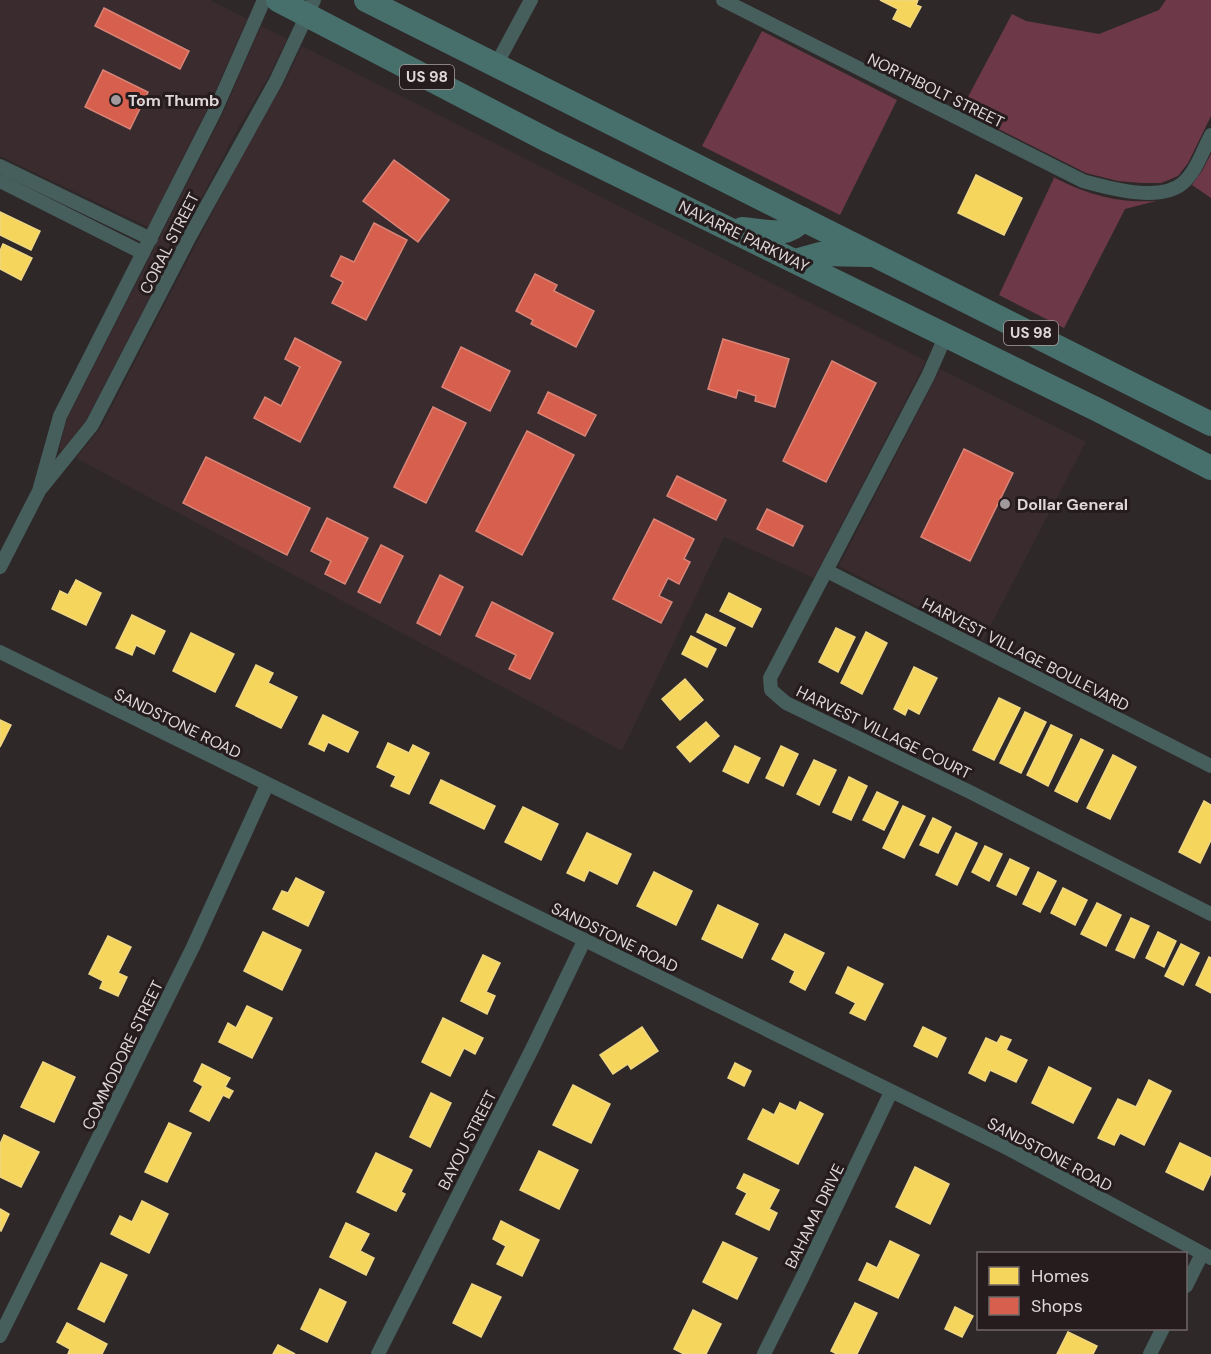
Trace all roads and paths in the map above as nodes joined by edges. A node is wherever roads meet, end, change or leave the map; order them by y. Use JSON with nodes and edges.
{"nodes":[{"id":1,"x":264,"y":0,"type":"edge"},
{"id":2,"x":278,"y":0,"type":"edge"},
{"id":3,"x":366,"y":0,"type":"edge"},
{"id":4,"x":531,"y":0,"type":"edge"},
{"id":5,"x":723,"y":0,"type":"edge"},
{"id":6,"x":311,"y":8,"type":"edge"},
{"id":7,"x":496,"y":65,"type":"junction"},
{"id":8,"x":1211,"y":135,"type":"edge"},
{"id":9,"x":0,"y":166,"type":"edge"},
{"id":10,"x":0,"y":181,"type":"edge"},
{"id":11,"x":803,"y":219,"type":"junction"},
{"id":12,"x":727,"y":228,"type":"junction"},
{"id":13,"x":151,"y":239,"type":"junction"},
{"id":14,"x":143,"y":253,"type":"junction"},
{"id":15,"x":876,"y":256,"type":"junction"},
{"id":16,"x":795,"y":261,"type":"junction"},
{"id":17,"x":946,"y":335,"type":"junction"},
{"id":18,"x":1211,"y":424,"type":"edge"},
{"id":19,"x":1211,"y":468,"type":"edge"},
{"id":20,"x":39,"y":491,"type":"junction"},
{"id":21,"x":0,"y":567,"type":"edge"},
{"id":22,"x":827,"y":571,"type":"junction"},
{"id":23,"x":0,"y":652,"type":"edge"},
{"id":24,"x":1211,"y":766,"type":"edge"},
{"id":25,"x":267,"y":785,"type":"junction"},
{"id":26,"x":1211,"y":914,"type":"edge"},
{"id":27,"x":584,"y":941,"type":"junction"},
{"id":28,"x":891,"y":1092,"type":"junction"},
{"id":29,"x":1207,"y":1256,"type":"edge"},
{"id":30,"x":1187,"y":1283,"type":"edge"},
{"id":31,"x":1162,"y":1330,"type":"edge"},
{"id":32,"x":0,"y":1336,"type":"edge"},
{"id":33,"x":378,"y":1354,"type":"edge"},
{"id":34,"x":764,"y":1354,"type":"edge"},
{"id":35,"x":1150,"y":1354,"type":"edge"}],
"edges":[{"from":1,"to":13,"type":"street","name":"CORAL STREET"},
{"from":2,"to":6,"type":"highway","name":"NAVARRE PARKWAY","number":"US 98"},
{"from":3,"to":7,"type":"highway","number":"US 98"},
{"from":4,"to":7,"type":"street"},
{"from":5,"to":8,"type":"street","name":"NORTHBOLT STREET"},
{"from":6,"to":12,"type":"highway","name":"NAVARRE PARKWAY","number":"US 98"},
{"from":6,"to":20,"type":"street","name":"CORAL STREET"},
{"from":7,"to":11,"type":"highway","number":"US 98"},
{"from":9,"to":13,"type":"street"},
{"from":10,"to":14,"type":"street"},
{"from":11,"to":12,"type":"highway"},
{"from":11,"to":15,"type":"highway","number":"US 98"},
{"from":12,"to":16,"type":"highway","name":"NAVARRE PARKWAY","number":"US 98"},
{"from":13,"to":14,"type":"street","name":"CORAL STREET"},
{"from":14,"to":20,"type":"street","name":"CORAL STREET"},
{"from":15,"to":16,"type":"highway"},
{"from":15,"to":18,"type":"highway","number":"US 98"},
{"from":16,"to":17,"type":"highway","name":"NAVARRE PARKWAY","number":"US 98"},
{"from":17,"to":19,"type":"highway","name":"NAVARRE PARKWAY","number":"US 98"},
{"from":17,"to":22,"type":"street","name":"HARVEST VILLAGE COURT"},
{"from":20,"to":21,"type":"street","name":"CORAL STREET"},
{"from":22,"to":24,"type":"street","name":"HARVEST VILLAGE BOULEVARD"},
{"from":22,"to":26,"type":"street","name":"HARVEST VILLAGE COURT"},
{"from":23,"to":25,"type":"street","name":"SANDSTONE ROAD"},
{"from":25,"to":27,"type":"street","name":"SANDSTONE ROAD"},
{"from":25,"to":32,"type":"street","name":"COMMODORE STREET"},
{"from":27,"to":28,"type":"street","name":"SANDSTONE ROAD"},
{"from":27,"to":33,"type":"street","name":"BAYOU STREET"},
{"from":28,"to":29,"type":"street","name":"SANDSTONE ROAD"},
{"from":28,"to":34,"type":"street","name":"BAHAMA DRIVE"},
{"from":29,"to":30,"type":"street"},
{"from":31,"to":35,"type":"street"}]}
